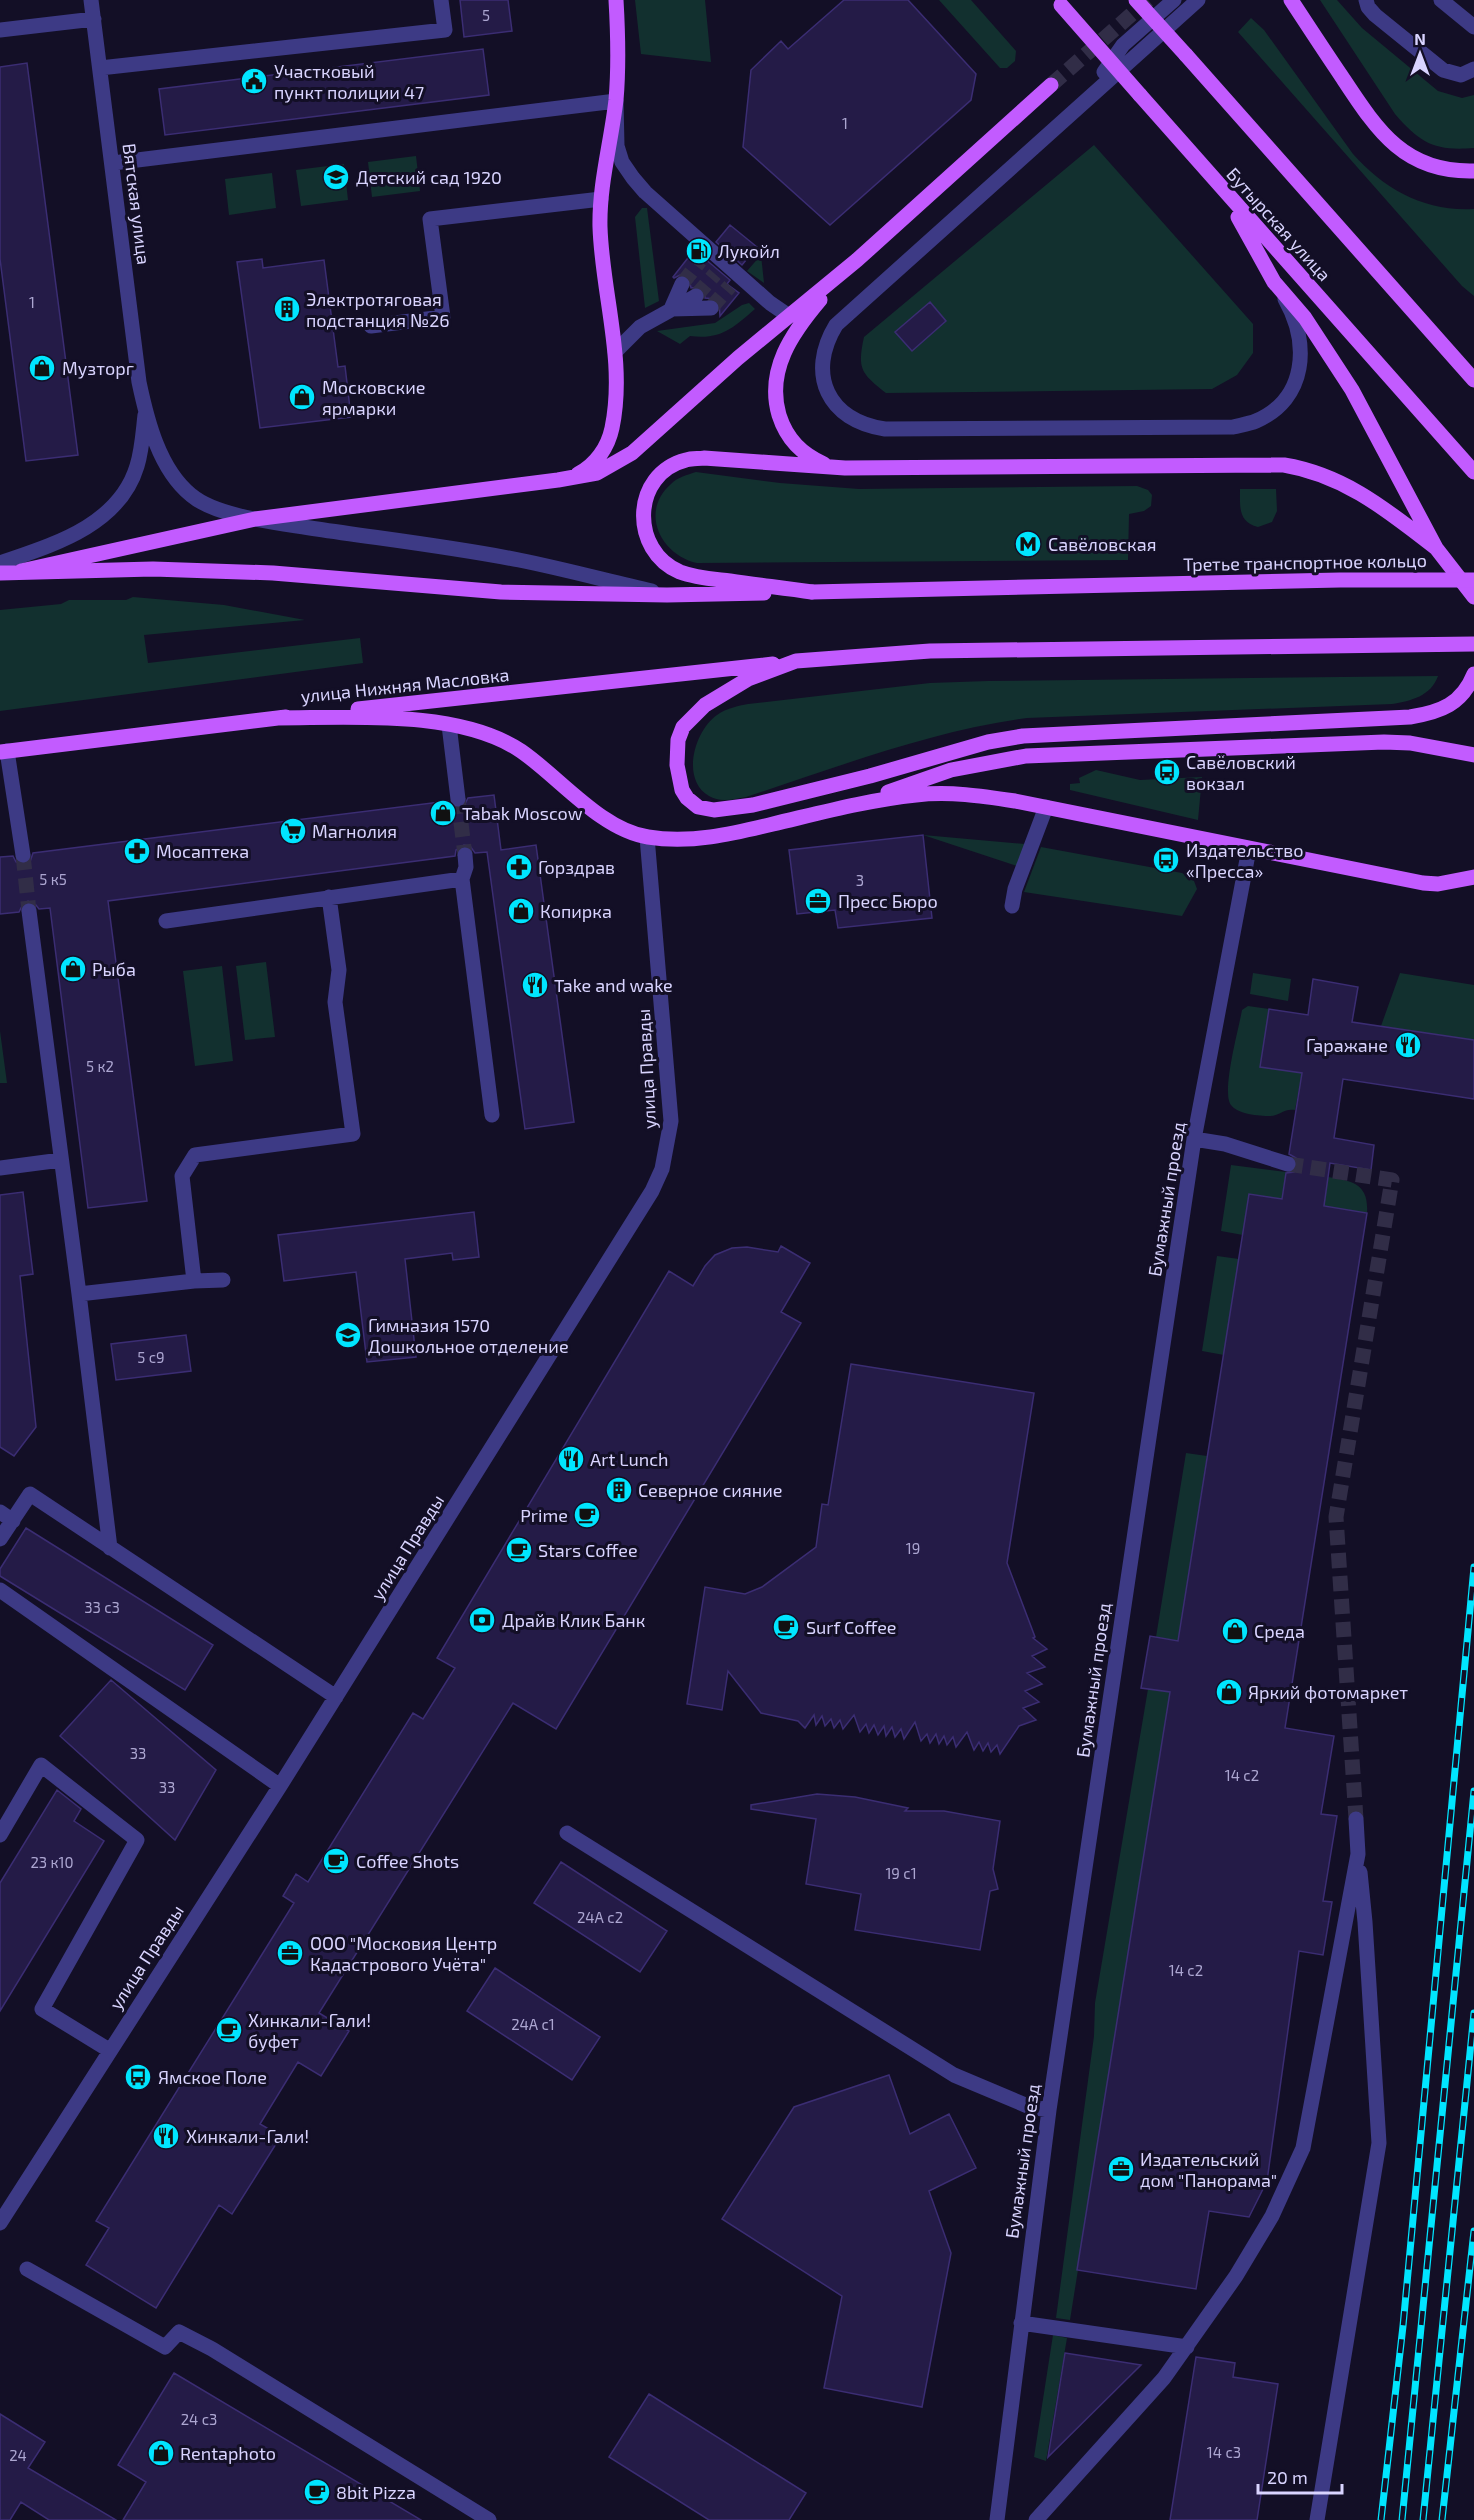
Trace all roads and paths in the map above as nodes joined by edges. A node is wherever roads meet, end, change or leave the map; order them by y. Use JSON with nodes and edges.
{"nodes":[{"id":1,"x":92,"y":0,"type":"edge"},
{"id":2,"x":441,"y":0,"type":"edge"},
{"id":3,"x":616,"y":0,"type":"edge"},
{"id":4,"x":1136,"y":0,"type":"edge"},
{"id":5,"x":1174,"y":0,"type":"edge"},
{"id":6,"x":1198,"y":0,"type":"edge"},
{"id":7,"x":1291,"y":0,"type":"edge"},
{"id":8,"x":1366,"y":0,"type":"edge"},
{"id":9,"x":1441,"y":0,"type":"edge"},
{"id":10,"x":1059,"y":3,"type":"edge"},
{"id":11,"x":94,"y":18,"type":"junction"},
{"id":12,"x":1474,"y":27,"type":"edge"},
{"id":13,"x":0,"y":30,"type":"edge"},
{"id":14,"x":100,"y":68,"type":"junction"},
{"id":15,"x":1474,"y":69,"type":"edge"},
{"id":16,"x":1051,"y":85,"type":"tunnel mouth"},
{"id":17,"x":616,"y":101,"type":"junction"},
{"id":18,"x":1080,"y":106,"type":"junction"},
{"id":19,"x":113,"y":164,"type":"junction"},
{"id":20,"x":1474,"y":171,"type":"edge"},
{"id":21,"x":1223,"y":191,"type":"junction"},
{"id":22,"x":601,"y":199,"type":"junction"},
{"id":23,"x":857,"y":260,"type":"junction"},
{"id":24,"x":1274,"y":282,"type":"junction"},
{"id":25,"x":682,"y":284,"type":"tunnel mouth"},
{"id":26,"x":696,"y":296,"type":"tunnel mouth"},
{"id":27,"x":711,"y":308,"type":"dead end"},
{"id":28,"x":671,"y":309,"type":"junction"},
{"id":29,"x":789,"y":316,"type":"junction"},
{"id":30,"x":371,"y":326,"type":"dead end"},
{"id":31,"x":615,"y":352,"type":"junction"},
{"id":32,"x":1474,"y":380,"type":"edge"},
{"id":33,"x":145,"y":412,"type":"junction"},
{"id":34,"x":845,"y":468,"type":"junction"},
{"id":35,"x":1474,"y":472,"type":"edge"},
{"id":36,"x":558,"y":480,"type":"junction"},
{"id":37,"x":255,"y":519,"type":"junction"},
{"id":38,"x":1436,"y":548,"type":"junction"},
{"id":39,"x":0,"y":562,"type":"edge"},
{"id":40,"x":21,"y":570,"type":"junction"},
{"id":41,"x":0,"y":573,"type":"edge"},
{"id":42,"x":812,"y":592,"type":"junction"},
{"id":43,"x":1473,"y":593,"type":"edge"},
{"id":44,"x":667,"y":595,"type":"junction"},
{"id":45,"x":1474,"y":644,"type":"edge"},
{"id":46,"x":814,"y":659,"type":"junction"},
{"id":47,"x":1474,"y":674,"type":"edge"},
{"id":48,"x":277,"y":718,"type":"junction"},
{"id":49,"x":449,"y":725,"type":"junction"},
{"id":50,"x":3,"y":751,"type":"edge"},
{"id":51,"x":1474,"y":755,"type":"edge"},
{"id":52,"x":458,"y":799,"type":"tunnel mouth"},
{"id":53,"x":1046,"y":807,"type":"junction"},
{"id":54,"x":840,"y":809,"type":"junction"},
{"id":55,"x":647,"y":837,"type":"junction"},
{"id":56,"x":1249,"y":849,"type":"junction"},
{"id":57,"x":23,"y":855,"type":"tunnel mouth"},
{"id":58,"x":465,"y":855,"type":"tunnel mouth"},
{"id":59,"x":1474,"y":877,"type":"edge"},
{"id":60,"x":462,"y":879,"type":"junction"},
{"id":61,"x":329,"y":897,"type":"junction"},
{"id":62,"x":1012,"y":906,"type":"dead end"},
{"id":63,"x":29,"y":910,"type":"tunnel mouth"},
{"id":64,"x":166,"y":921,"type":"dead end"},
{"id":65,"x":492,"y":1116,"type":"dead end"},
{"id":66,"x":1194,"y":1139,"type":"junction"},
{"id":67,"x":62,"y":1160,"type":"junction"},
{"id":68,"x":1288,"y":1164,"type":"tunnel mouth"},
{"id":69,"x":0,"y":1168,"type":"edge"},
{"id":70,"x":223,"y":1280,"type":"dead end"},
{"id":71,"x":194,"y":1281,"type":"junction"},
{"id":72,"x":79,"y":1294,"type":"junction"},
{"id":73,"x":6,"y":1516,"type":"edge"},
{"id":74,"x":0,"y":1539,"type":"edge"},
{"id":75,"x":110,"y":1548,"type":"junction"},
{"id":76,"x":0,"y":1590,"type":"edge"},
{"id":77,"x":336,"y":1696,"type":"junction"},
{"id":78,"x":280,"y":1786,"type":"junction"},
{"id":79,"x":1356,"y":1819,"type":"tunnel mouth"},
{"id":80,"x":567,"y":1833,"type":"dead end"},
{"id":81,"x":0,"y":1835,"type":"edge"},
{"id":82,"x":1358,"y":1854,"type":"junction"},
{"id":83,"x":109,"y":2050,"type":"junction"},
{"id":84,"x":1049,"y":2110,"type":"junction"},
{"id":85,"x":0,"y":2223,"type":"edge"},
{"id":86,"x":27,"y":2269,"type":"dead end"},
{"id":87,"x":1022,"y":2323,"type":"junction"},
{"id":88,"x":1187,"y":2347,"type":"junction"},
{"id":89,"x":489,"y":2520,"type":"edge"},
{"id":90,"x":997,"y":2520,"type":"edge"},
{"id":91,"x":1036,"y":2520,"type":"edge"},
{"id":92,"x":1317,"y":2520,"type":"edge"}],
"edges":[{"from":1,"to":11,"type":"street","name":"Вятская улица"},
{"from":2,"to":14,"type":"street"},
{"from":3,"to":17,"type":"main road"},
{"from":4,"to":32,"type":"main road","bridge":true},
{"from":5,"to":18,"type":"street"},
{"from":6,"to":18,"type":"street"},
{"from":7,"to":20,"type":"main road"},
{"from":8,"to":15,"type":"street"},
{"from":9,"to":12,"type":"street"},
{"from":10,"to":21,"type":"main road","name":"Бутырская улица","bridge":true},
{"from":11,"to":13,"type":"street"},
{"from":11,"to":14,"type":"street","name":"Вятская улица"},
{"from":14,"to":19,"type":"street","name":"Вятская улица"},
{"from":16,"to":23,"type":"main road"},
{"from":17,"to":19,"type":"street"},
{"from":17,"to":22,"type":"main road"},
{"from":17,"to":29,"type":"street"},
{"from":18,"to":24,"type":"street"},
{"from":19,"to":33,"type":"street","name":"Вятская улица"},
{"from":21,"to":24,"type":"main road"},
{"from":21,"to":35,"type":"main road","name":"Бутырская улица"},
{"from":22,"to":30,"type":"street"},
{"from":22,"to":31,"type":"main road"},
{"from":23,"to":29,"type":"main road"},
{"from":23,"to":34,"type":"main road"},
{"from":24,"to":38,"type":"main road"},
{"from":25,"to":28,"type":"street"},
{"from":26,"to":28,"type":"street"},
{"from":27,"to":28,"type":"street"},
{"from":28,"to":31,"type":"street"},
{"from":29,"to":36,"type":"main road"},
{"from":31,"to":36,"type":"main road"},
{"from":33,"to":37,"type":"street","name":"Вятская улица"},
{"from":33,"to":39,"type":"street","name":"Вятская улица"},
{"from":34,"to":38,"type":"main road"},
{"from":34,"to":42,"type":"main road"},
{"from":36,"to":37,"type":"main road"},
{"from":37,"to":40,"type":"main road"},
{"from":37,"to":44,"type":"street","name":"Вятская улица"},
{"from":38,"to":43,"type":"main road"},
{"from":40,"to":41,"type":"main road"},
{"from":40,"to":44,"type":"main road"},
{"from":42,"to":43,"type":"main road","name":"Третье транспортное кольцо","bridge":true},
{"from":42,"to":44,"type":"main road"},
{"from":45,"to":46,"type":"main road"},
{"from":46,"to":47,"type":"main road"},
{"from":46,"to":48,"type":"main road","name":"улица Нижняя Масловка"},
{"from":48,"to":49,"type":"main road"},
{"from":48,"to":50,"type":"main road","name":"улица Нижняя Масловка"},
{"from":49,"to":52,"type":"street"},
{"from":49,"to":55,"type":"main road"},
{"from":50,"to":57,"type":"street"},
{"from":51,"to":54,"type":"main road"},
{"from":53,"to":54,"type":"main road"},
{"from":53,"to":56,"type":"main road"},
{"from":53,"to":62,"type":"street"},
{"from":54,"to":55,"type":"main road"},
{"from":55,"to":77,"type":"street","name":"улица Правды"},
{"from":56,"to":59,"type":"main road"},
{"from":56,"to":66,"type":"street","name":"Бумажный проезд"},
{"from":58,"to":60,"type":"street"},
{"from":60,"to":61,"type":"street"},
{"from":60,"to":65,"type":"street"},
{"from":61,"to":64,"type":"street"},
{"from":61,"to":71,"type":"street"},
{"from":63,"to":67,"type":"street"},
{"from":66,"to":68,"type":"street"},
{"from":66,"to":84,"type":"street","name":"Бумажный проезд"},
{"from":67,"to":69,"type":"street"},
{"from":67,"to":72,"type":"street"},
{"from":70,"to":71,"type":"street"},
{"from":71,"to":72,"type":"street"},
{"from":72,"to":75,"type":"street"},
{"from":73,"to":74,"type":"street"},
{"from":73,"to":75,"type":"street"},
{"from":75,"to":77,"type":"street"},
{"from":76,"to":78,"type":"street"},
{"from":77,"to":78,"type":"street","name":"улица Правды"},
{"from":78,"to":83,"type":"street","name":"улица Правды"},
{"from":79,"to":82,"type":"street"},
{"from":80,"to":84,"type":"street"},
{"from":81,"to":83,"type":"street"},
{"from":82,"to":88,"type":"street"},
{"from":82,"to":92,"type":"street"},
{"from":83,"to":85,"type":"street","name":"улица Правды"},
{"from":84,"to":87,"type":"street","name":"Бумажный проезд"},
{"from":86,"to":89,"type":"street"},
{"from":87,"to":88,"type":"street"},
{"from":87,"to":90,"type":"street","name":"Бумажный проезд"},
{"from":88,"to":91,"type":"street"}]}
